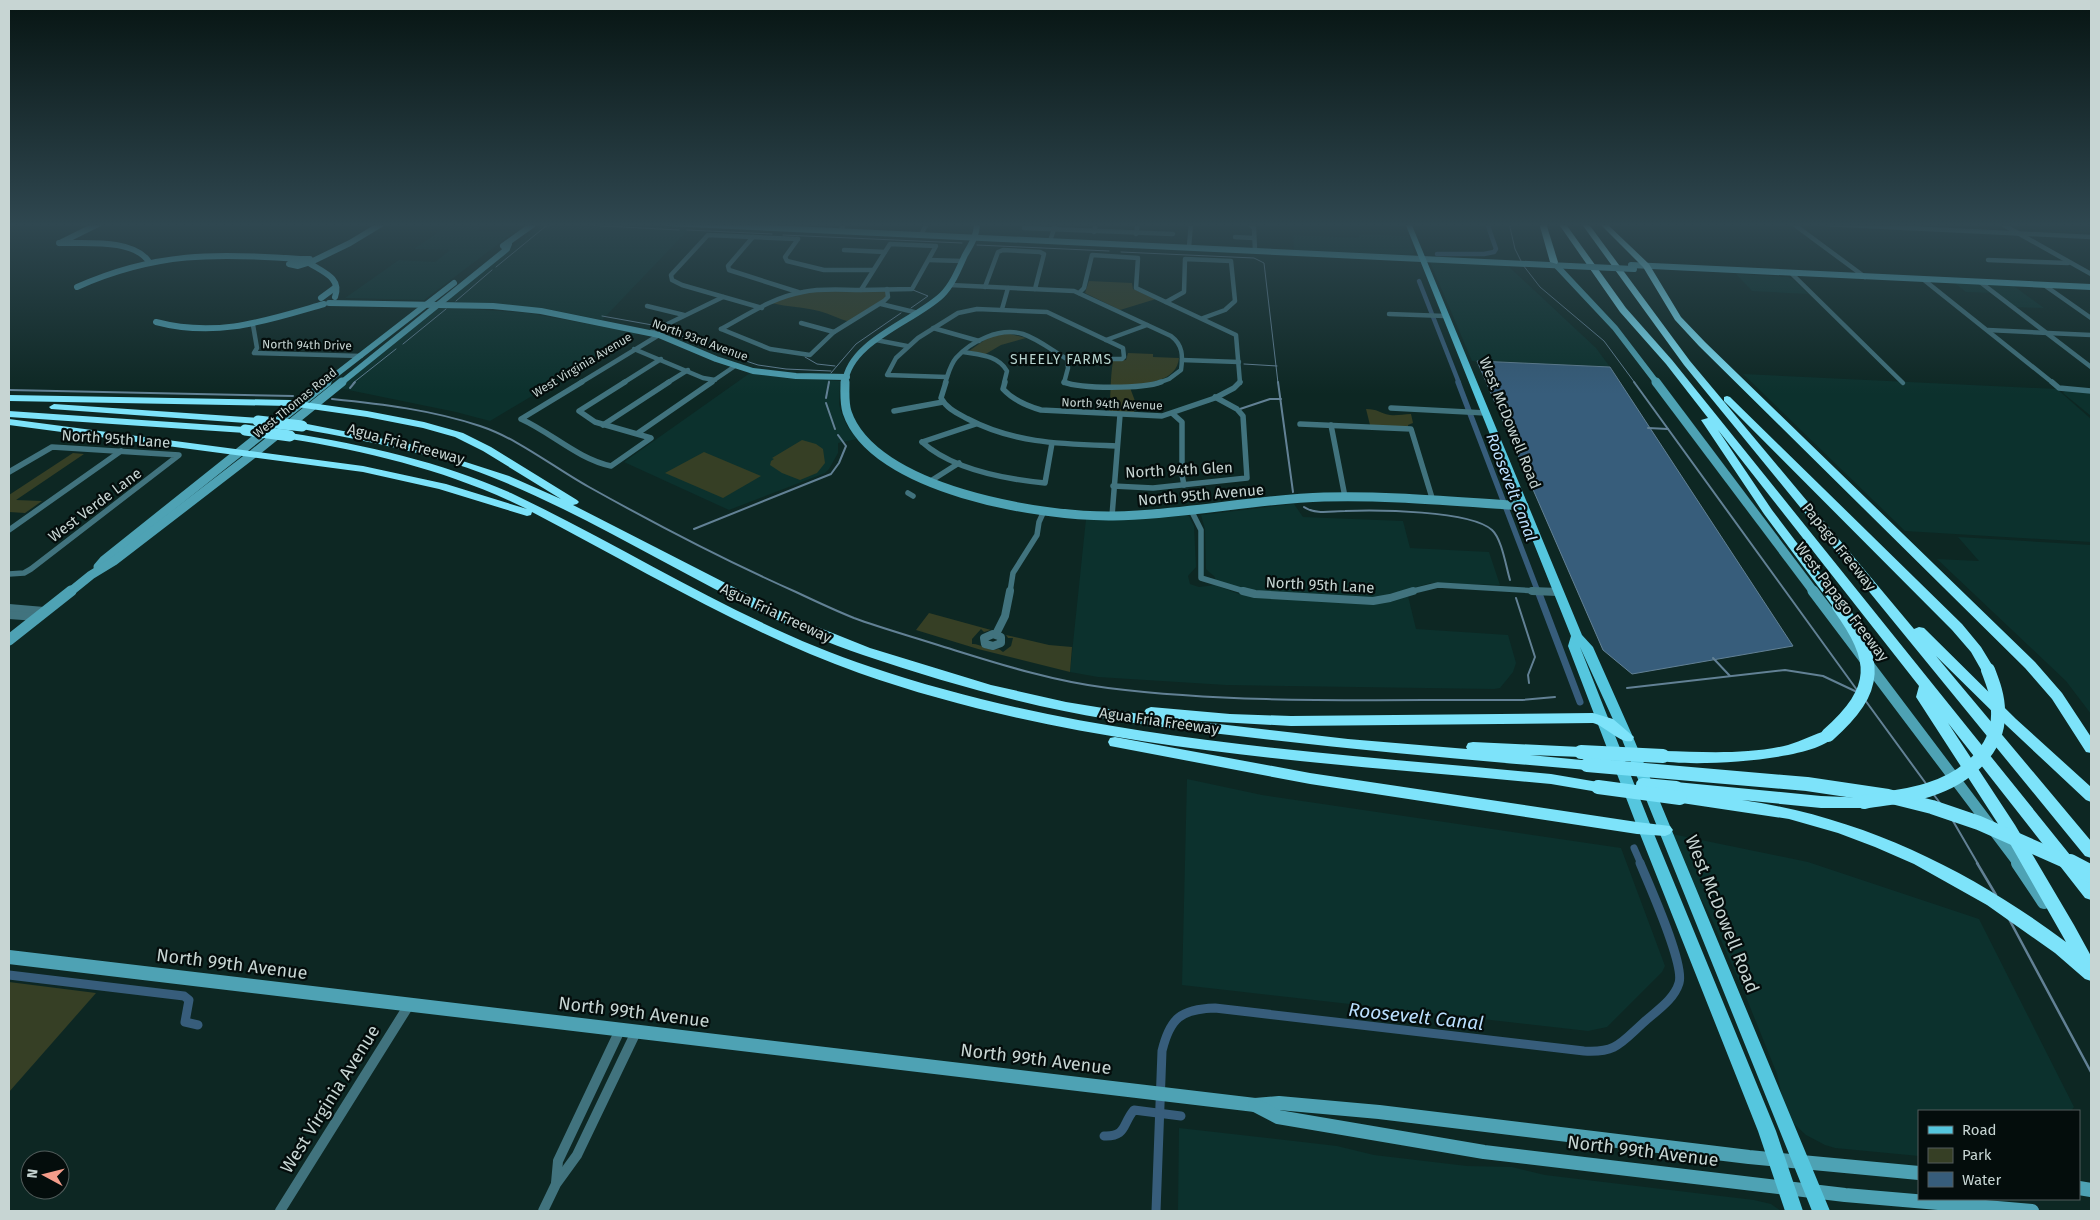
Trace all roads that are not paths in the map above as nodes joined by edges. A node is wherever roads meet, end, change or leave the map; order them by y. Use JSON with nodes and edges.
{"nodes":[{"id":1,"x":92,"y":280,"type":"edge"},
{"id":2,"x":335,"y":280,"type":"edge"},
{"id":3,"x":457,"y":280,"type":"edge"},
{"id":4,"x":468,"y":280,"type":"edge"},
{"id":5,"x":674,"y":280,"type":"edge"},
{"id":6,"x":761,"y":280,"type":"edge"},
{"id":7,"x":867,"y":280,"type":"edge"},
{"id":8,"x":917,"y":280,"type":"edge"},
{"id":9,"x":953,"y":280,"type":"edge"},
{"id":10,"x":988,"y":280,"type":"edge"},
{"id":11,"x":1037,"y":280,"type":"edge"},
{"id":12,"x":1086,"y":280,"type":"edge"},
{"id":13,"x":1137,"y":280,"type":"edge"},
{"id":14,"x":1184,"y":280,"type":"edge"},
{"id":15,"x":1233,"y":280,"type":"edge"},
{"id":16,"x":1431,"y":280,"type":"edge"},
{"id":17,"x":1575,"y":280,"type":"edge"},
{"id":18,"x":1602,"y":280,"type":"edge"},
{"id":19,"x":1626,"y":280,"type":"edge"},
{"id":20,"x":1655,"y":280,"type":"edge"},
{"id":21,"x":1798,"y":280,"type":"edge"},
{"id":22,"x":1924,"y":280,"type":"joint"},
{"id":23,"x":1980,"y":282,"type":"junction"},
{"id":24,"x":950,"y":285,"type":"junction"},
{"id":25,"x":2044,"y":285,"type":"junction"},
{"id":26,"x":77,"y":287,"type":"dead end"},
{"id":27,"x":336,"y":287,"type":"junction"},
{"id":28,"x":985,"y":287,"type":"junction"},
{"id":29,"x":2091,"y":287,"type":"edge"},
{"id":30,"x":1008,"y":288,"type":"junction"},
{"id":31,"x":887,"y":289,"type":"junction"},
{"id":32,"x":1035,"y":289,"type":"junction"},
{"id":33,"x":861,"y":290,"type":"junction"},
{"id":34,"x":798,"y":292,"type":"junction"},
{"id":35,"x":1079,"y":293,"type":"junction"},
{"id":36,"x":336,"y":297,"type":"junction"},
{"id":37,"x":723,"y":297,"type":"junction"},
{"id":38,"x":392,"y":301,"type":"junction"},
{"id":39,"x":322,"y":302,"type":"junction"},
{"id":40,"x":1166,"y":302,"type":"junction"},
{"id":41,"x":357,"y":303,"type":"junction"},
{"id":42,"x":426,"y":304,"type":"junction"},
{"id":43,"x":881,"y":304,"type":"junction"},
{"id":44,"x":437,"y":305,"type":"junction"},
{"id":45,"x":647,"y":306,"type":"dead end"},
{"id":46,"x":762,"y":308,"type":"junction"},
{"id":47,"x":1002,"y":309,"type":"junction"},
{"id":48,"x":918,"y":313,"type":"junction"},
{"id":49,"x":1389,"y":314,"type":"dead end"},
{"id":50,"x":684,"y":315,"type":"junction"},
{"id":51,"x":1446,"y":316,"type":"junction"},
{"id":52,"x":1203,"y":318,"type":"junction"},
{"id":53,"x":2091,"y":318,"type":"edge"},
{"id":54,"x":156,"y":322,"type":"dead end"},
{"id":55,"x":801,"y":323,"type":"dead end"},
{"id":56,"x":1147,"y":324,"type":"junction"},
{"id":57,"x":253,"y":325,"type":"junction"},
{"id":58,"x":933,"y":328,"type":"junction"},
{"id":59,"x":1988,"y":330,"type":"junction"},
{"id":60,"x":834,"y":332,"type":"junction"},
{"id":61,"x":650,"y":333,"type":"junction"},
{"id":62,"x":2047,"y":333,"type":"junction"},
{"id":63,"x":659,"y":335,"type":"junction"},
{"id":64,"x":2091,"y":335,"type":"edge"},
{"id":65,"x":1646,"y":337,"type":"junction"},
{"id":66,"x":1669,"y":338,"type":"junction"},
{"id":67,"x":876,"y":340,"type":"junction"},
{"id":68,"x":979,"y":340,"type":"junction"},
{"id":69,"x":1106,"y":340,"type":"junction"},
{"id":70,"x":375,"y":344,"type":"junction"},
{"id":71,"x":907,"y":346,"type":"junction"},
{"id":72,"x":384,"y":347,"type":"junction"},
{"id":73,"x":634,"y":349,"type":"junction"},
{"id":74,"x":963,"y":352,"type":"junction"},
{"id":75,"x":360,"y":356,"type":"junction"},
{"id":76,"x":1067,"y":359,"type":"junction"},
{"id":77,"x":661,"y":360,"type":"junction"},
{"id":78,"x":1182,"y":360,"type":"junction"},
{"id":79,"x":1239,"y":362,"type":"junction"},
{"id":80,"x":736,"y":366,"type":"junction"},
{"id":81,"x":2091,"y":367,"type":"edge"},
{"id":82,"x":688,"y":370,"type":"junction"},
{"id":83,"x":947,"y":377,"type":"junction"},
{"id":84,"x":847,"y":378,"type":"junction"},
{"id":85,"x":715,"y":380,"type":"junction"},
{"id":86,"x":1903,"y":383,"type":"dead end"},
{"id":87,"x":2091,"y":391,"type":"edge"},
{"id":88,"x":1215,"y":397,"type":"junction"},
{"id":89,"x":9,"y":398,"type":"edge"},
{"id":90,"x":942,"y":402,"type":"junction"},
{"id":91,"x":9,"y":404,"type":"edge"},
{"id":92,"x":299,"y":404,"type":"junction"},
{"id":93,"x":313,"y":405,"type":"junction"},
{"id":94,"x":1391,"y":408,"type":"dead end"},
{"id":95,"x":894,"y":410,"type":"dead end"},
{"id":96,"x":1486,"y":412,"type":"junction"},
{"id":97,"x":9,"y":414,"type":"edge"},
{"id":98,"x":1173,"y":414,"type":"junction"},
{"id":99,"x":1120,"y":415,"type":"junction"},
{"id":100,"x":9,"y":422,"type":"edge"},
{"id":101,"x":976,"y":424,"type":"junction"},
{"id":102,"x":1300,"y":424,"type":"dead end"},
{"id":103,"x":603,"y":425,"type":"junction"},
{"id":104,"x":1331,"y":425,"type":"junction"},
{"id":105,"x":638,"y":433,"type":"junction"},
{"id":106,"x":1052,"y":443,"type":"junction"},
{"id":107,"x":1117,"y":446,"type":"junction"},
{"id":108,"x":121,"y":451,"type":"junction"},
{"id":109,"x":237,"y":452,"type":"junction"},
{"id":110,"x":253,"y":454,"type":"junction"},
{"id":111,"x":179,"y":455,"type":"joint"},
{"id":112,"x":959,"y":463,"type":"junction"},
{"id":113,"x":9,"y":472,"type":"edge"},
{"id":114,"x":929,"y":482,"type":"junction"},
{"id":115,"x":1184,"y":485,"type":"junction"},
{"id":116,"x":1113,"y":486,"type":"junction"},
{"id":117,"x":1345,"y":497,"type":"junction"},
{"id":118,"x":1433,"y":501,"type":"junction"},
{"id":119,"x":1524,"y":506,"type":"junction"},
{"id":120,"x":1191,"y":510,"type":"junction"},
{"id":121,"x":1044,"y":511,"type":"junction"},
{"id":122,"x":1112,"y":516,"type":"junction"},
{"id":123,"x":9,"y":530,"type":"edge"},
{"id":124,"x":663,"y":556,"type":"junction"},
{"id":125,"x":9,"y":574,"type":"edge"},
{"id":126,"x":91,"y":575,"type":"junction"},
{"id":127,"x":1558,"y":592,"type":"junction"},
{"id":128,"x":699,"y":595,"type":"junction"},
{"id":129,"x":1888,"y":605,"type":"junction"},
{"id":130,"x":9,"y":608,"type":"edge"},
{"id":131,"x":41,"y":614,"type":"junction"},
{"id":132,"x":9,"y":615,"type":"edge"},
{"id":133,"x":996,"y":634,"type":"dead end"},
{"id":134,"x":1576,"y":636,"type":"junction"},
{"id":135,"x":9,"y":640,"type":"edge"},
{"id":136,"x":1926,"y":684,"type":"junction"},
{"id":137,"x":1013,"y":695,"type":"junction"},
{"id":138,"x":989,"y":708,"type":"junction"},
{"id":139,"x":1602,"y":719,"type":"junction"},
{"id":140,"x":1627,"y":737,"type":"junction"},
{"id":141,"x":2091,"y":748,"type":"edge"},
{"id":142,"x":1584,"y":758,"type":"junction"},
{"id":143,"x":1678,"y":793,"type":"junction"},
{"id":144,"x":2091,"y":796,"type":"edge"},
{"id":145,"x":1645,"y":829,"type":"junction"},
{"id":146,"x":1665,"y":830,"type":"junction"},
{"id":147,"x":2091,"y":852,"type":"edge"},
{"id":148,"x":2091,"y":874,"type":"edge"},
{"id":149,"x":2091,"y":893,"type":"edge"},
{"id":150,"x":9,"y":957,"type":"edge"},
{"id":151,"x":2090,"y":971,"type":"edge"},
{"id":152,"x":409,"y":1005,"type":"junction"},
{"id":153,"x":620,"y":1030,"type":"junction"},
{"id":154,"x":636,"y":1032,"type":"junction"},
{"id":155,"x":1255,"y":1105,"type":"junction"},
{"id":156,"x":1777,"y":1160,"type":"junction"},
{"id":157,"x":1801,"y":1162,"type":"junction"},
{"id":158,"x":1918,"y":1173,"type":"edge"},
{"id":159,"x":556,"y":1184,"type":"junction"},
{"id":160,"x":1787,"y":1189,"type":"junction"},
{"id":161,"x":1813,"y":1192,"type":"junction"},
{"id":162,"x":280,"y":1211,"type":"edge"},
{"id":163,"x":543,"y":1211,"type":"edge"},
{"id":164,"x":1794,"y":1211,"type":"edge"},
{"id":165,"x":1821,"y":1211,"type":"edge"},
{"id":166,"x":2032,"y":1211,"type":"edge"}],
"edges":[{"from":1,"to":26,"type":"main road"},
{"from":2,"to":27,"type":"main road"},
{"from":3,"to":42,"type":"main road","name":"West Thomas Road"},
{"from":4,"to":44,"type":"main road","name":"West Thomas Road"},
{"from":5,"to":37,"type":"street"},
{"from":6,"to":34,"type":"street"},
{"from":7,"to":33,"type":"street"},
{"from":8,"to":31,"type":"street"},
{"from":9,"to":24,"type":"main road"},
{"from":10,"to":28,"type":"street"},
{"from":11,"to":32,"type":"street"},
{"from":12,"to":35,"type":"street"},
{"from":13,"to":40,"type":"street"},
{"from":14,"to":40,"type":"street"},
{"from":15,"to":52,"type":"street"},
{"from":16,"to":51,"type":"main road","name":"West McDowell Road"},
{"from":17,"to":151,"type":"main road","name":"West Papago Freeway"},
{"from":18,"to":65,"type":"highway","name":"Papago Freeway"},
{"from":19,"to":66,"type":"highway","name":"Papago Freeway"},
{"from":20,"to":141,"type":"highway"},
{"from":21,"to":86,"type":"street"},
{"from":22,"to":23,"type":"main road"},
{"from":22,"to":59,"type":"street"},
{"from":23,"to":25,"type":"main road"},
{"from":23,"to":62,"type":"street"},
{"from":24,"to":28,"type":"street"},
{"from":24,"to":48,"type":"main road"},
{"from":25,"to":29,"type":"main road"},
{"from":25,"to":53,"type":"street"},
{"from":27,"to":36,"type":"main road"},
{"from":27,"to":39,"type":"main road"},
{"from":28,"to":30,"type":"street"},
{"from":30,"to":32,"type":"street"},
{"from":30,"to":47,"type":"street"},
{"from":31,"to":33,"type":"street"},
{"from":31,"to":43,"type":"street"},
{"from":32,"to":35,"type":"street"},
{"from":33,"to":34,"type":"street"},
{"from":34,"to":46,"type":"street"},
{"from":35,"to":56,"type":"street"},
{"from":36,"to":38,"type":"main road","name":"North 93rd Avenue"},
{"from":36,"to":39,"type":"main road","name":"North 93rd Avenue"},
{"from":37,"to":46,"type":"street"},
{"from":37,"to":50,"type":"street","name":"West Virginia Avenue"},
{"from":38,"to":41,"type":"main road"},
{"from":38,"to":42,"type":"main road","name":"North 93rd Avenue"},
{"from":39,"to":41,"type":"main road","name":"North 93rd Avenue"},
{"from":39,"to":57,"type":"main road","name":"North 93rd Avenue"},
{"from":40,"to":52,"type":"street"},
{"from":41,"to":42,"type":"main road","name":"North 93rd Avenue"},
{"from":42,"to":44,"type":"main road","name":"North 93rd Avenue"},
{"from":42,"to":70,"type":"main road","name":"West Thomas Road"},
{"from":43,"to":48,"type":"street"},
{"from":43,"to":60,"type":"street"},
{"from":44,"to":61,"type":"main road","name":"North 93rd Avenue"},
{"from":44,"to":72,"type":"main road","name":"West Thomas Road"},
{"from":45,"to":50,"type":"street"},
{"from":46,"to":60,"type":"street"},
{"from":47,"to":58,"type":"street"},
{"from":47,"to":69,"type":"street"},
{"from":48,"to":67,"type":"main road"},
{"from":49,"to":51,"type":"street"},
{"from":50,"to":61,"type":"street","name":"West Virginia Avenue"},
{"from":51,"to":96,"type":"main road","name":"West McDowell Road"},
{"from":52,"to":79,"type":"street"},
{"from":54,"to":57,"type":"main road","name":"North 93rd Avenue"},
{"from":55,"to":60,"type":"street"},
{"from":56,"to":69,"type":"street"},
{"from":56,"to":78,"type":"street"},
{"from":57,"to":75,"type":"street","name":"North 94th Drive"},
{"from":58,"to":68,"type":"street"},
{"from":58,"to":71,"type":"street"},
{"from":59,"to":62,"type":"street"},
{"from":59,"to":87,"type":"street"},
{"from":61,"to":63,"type":"main road","name":"North 93rd Avenue"},
{"from":62,"to":64,"type":"street"},
{"from":62,"to":81,"type":"street"},
{"from":63,"to":73,"type":"street","name":"West Virginia Avenue"},
{"from":63,"to":80,"type":"main road","name":"North 93rd Avenue"},
{"from":65,"to":136,"type":"highway","name":"Papago Freeway"},
{"from":65,"to":142,"type":"highway","bridge":true},
{"from":66,"to":129,"type":"highway","name":"Papago Freeway"},
{"from":66,"to":143,"type":"highway","bridge":true},
{"from":67,"to":71,"type":"street"},
{"from":67,"to":84,"type":"main road"},
{"from":68,"to":74,"type":"street"},
{"from":68,"to":76,"type":"street"},
{"from":69,"to":76,"type":"street"},
{"from":70,"to":72,"type":"main road"},
{"from":70,"to":75,"type":"main road","name":"West Thomas Road"},
{"from":71,"to":83,"type":"street"},
{"from":72,"to":93,"type":"main road","name":"West Thomas Road"},
{"from":73,"to":77,"type":"street"},
{"from":73,"to":105,"type":"street","name":"West Virginia Avenue"},
{"from":74,"to":83,"type":"street"},
{"from":74,"to":99,"type":"street","name":"North 94th Avenue"},
{"from":75,"to":92,"type":"main road","name":"West Thomas Road"},
{"from":76,"to":78,"type":"street"},
{"from":77,"to":82,"type":"street"},
{"from":77,"to":103,"type":"street"},
{"from":78,"to":79,"type":"street"},
{"from":79,"to":88,"type":"street","name":"North 94th Avenue"},
{"from":80,"to":84,"type":"main road","name":"North 93rd Avenue"},
{"from":80,"to":85,"type":"street"},
{"from":82,"to":85,"type":"street"},
{"from":82,"to":103,"type":"street"},
{"from":83,"to":90,"type":"street"},
{"from":84,"to":114,"type":"main road","name":"North 95th Avenue"},
{"from":85,"to":105,"type":"street"},
{"from":88,"to":98,"type":"street","name":"North 94th Avenue"},
{"from":88,"to":115,"type":"street","name":"North 94th Glen"},
{"from":89,"to":92,"type":"highway"},
{"from":90,"to":95,"type":"street"},
{"from":90,"to":101,"type":"street"},
{"from":91,"to":124,"type":"highway","name":"Agua Fria Freeway","bridge":true},
{"from":92,"to":93,"type":"highway"},
{"from":92,"to":109,"type":"main road","name":"West Thomas Road"},
{"from":93,"to":110,"type":"main road","name":"West Thomas Road"},
{"from":93,"to":124,"type":"highway"},
{"from":94,"to":96,"type":"street"},
{"from":96,"to":119,"type":"main road","name":"West McDowell Road"},
{"from":97,"to":128,"type":"highway","name":"Agua Fria Freeway","bridge":true},
{"from":98,"to":99,"type":"street","name":"North 94th Avenue"},
{"from":98,"to":115,"type":"street"},
{"from":99,"to":107,"type":"street"},
{"from":100,"to":109,"type":"highway"},
{"from":101,"to":106,"type":"street"},
{"from":101,"to":112,"type":"street"},
{"from":102,"to":104,"type":"street"},
{"from":103,"to":105,"type":"street"},
{"from":104,"to":117,"type":"street"},
{"from":104,"to":118,"type":"street"},
{"from":106,"to":107,"type":"street"},
{"from":106,"to":112,"type":"street"},
{"from":107,"to":116,"type":"street"},
{"from":108,"to":111,"type":"street","name":"North 95th Lane"},
{"from":108,"to":113,"type":"street","name":"North 95th Lane"},
{"from":108,"to":123,"type":"street"},
{"from":109,"to":110,"type":"highway"},
{"from":109,"to":126,"type":"main road","name":"West Thomas Road"},
{"from":110,"to":126,"type":"main road","name":"West Thomas Road"},
{"from":110,"to":128,"type":"highway"},
{"from":111,"to":125,"type":"street","name":"West Verde Lane"},
{"from":112,"to":114,"type":"street"},
{"from":114,"to":121,"type":"main road","name":"North 95th Avenue"},
{"from":115,"to":116,"type":"street","name":"North 94th Glen"},
{"from":116,"to":122,"type":"street"},
{"from":117,"to":118,"type":"main road","name":"North 95th Avenue"},
{"from":117,"to":120,"type":"main road","name":"North 95th Avenue"},
{"from":118,"to":119,"type":"main road","name":"North 95th Avenue"},
{"from":119,"to":127,"type":"main road","name":"West McDowell Road"},
{"from":120,"to":122,"type":"main road","name":"North 95th Avenue"},
{"from":120,"to":127,"type":"street","name":"North 95th Lane"},
{"from":121,"to":122,"type":"main road","name":"North 95th Avenue"},
{"from":121,"to":133,"type":"street"},
{"from":124,"to":137,"type":"highway","name":"Agua Fria Freeway"},
{"from":126,"to":131,"type":"main road","name":"West Thomas Road"},
{"from":127,"to":134,"type":"main road","name":"West McDowell Road"},
{"from":128,"to":138,"type":"highway","name":"Agua Fria Freeway"},
{"from":129,"to":144,"type":"highway"},
{"from":129,"to":147,"type":"highway","name":"Papago Freeway"},
{"from":130,"to":131,"type":"street"},
{"from":131,"to":132,"type":"street"},
{"from":131,"to":135,"type":"main road","name":"West Thomas Road"},
{"from":134,"to":139,"type":"main road","name":"West McDowell Road"},
{"from":134,"to":140,"type":"main road","name":"West McDowell Road"},
{"from":136,"to":149,"type":"highway","name":"Papago Freeway"},
{"from":136,"to":151,"type":"highway"},
{"from":137,"to":139,"type":"highway"},
{"from":137,"to":142,"type":"highway","name":"Agua Fria Freeway"},
{"from":138,"to":143,"type":"highway","name":"Agua Fria Freeway","bridge":true},
{"from":138,"to":145,"type":"highway"},
{"from":139,"to":140,"type":"highway"},
{"from":139,"to":145,"type":"main road","name":"West McDowell Road"},
{"from":140,"to":146,"type":"main road","name":"West McDowell Road"},
{"from":142,"to":148,"type":"highway","bridge":true},
{"from":143,"to":151,"type":"highway"},
{"from":145,"to":146,"type":"highway"},
{"from":145,"to":156,"type":"main road","name":"West McDowell Road"},
{"from":146,"to":157,"type":"main road","name":"West McDowell Road"},
{"from":150,"to":152,"type":"main road","name":"North 99th Avenue"},
{"from":152,"to":153,"type":"main road","name":"North 99th Avenue"},
{"from":152,"to":162,"type":"street","name":"West Virginia Avenue"},
{"from":153,"to":154,"type":"main road","name":"North 99th Avenue"},
{"from":153,"to":159,"type":"street"},
{"from":154,"to":155,"type":"main road","name":"North 99th Avenue"},
{"from":154,"to":159,"type":"street"},
{"from":155,"to":156,"type":"main road","name":"North 99th Avenue"},
{"from":155,"to":160,"type":"main road","name":"North 99th Avenue"},
{"from":156,"to":157,"type":"main road","name":"North 99th Avenue"},
{"from":156,"to":160,"type":"main road","name":"West McDowell Road"},
{"from":157,"to":158,"type":"main road","name":"North 99th Avenue"},
{"from":157,"to":161,"type":"main road","name":"West McDowell Road"},
{"from":159,"to":163,"type":"street"},
{"from":160,"to":161,"type":"main road","name":"North 99th Avenue"},
{"from":160,"to":164,"type":"main road","name":"West McDowell Road"},
{"from":161,"to":165,"type":"main road","name":"West McDowell Road"},
{"from":161,"to":166,"type":"main road","name":"North 99th Avenue"}]}
